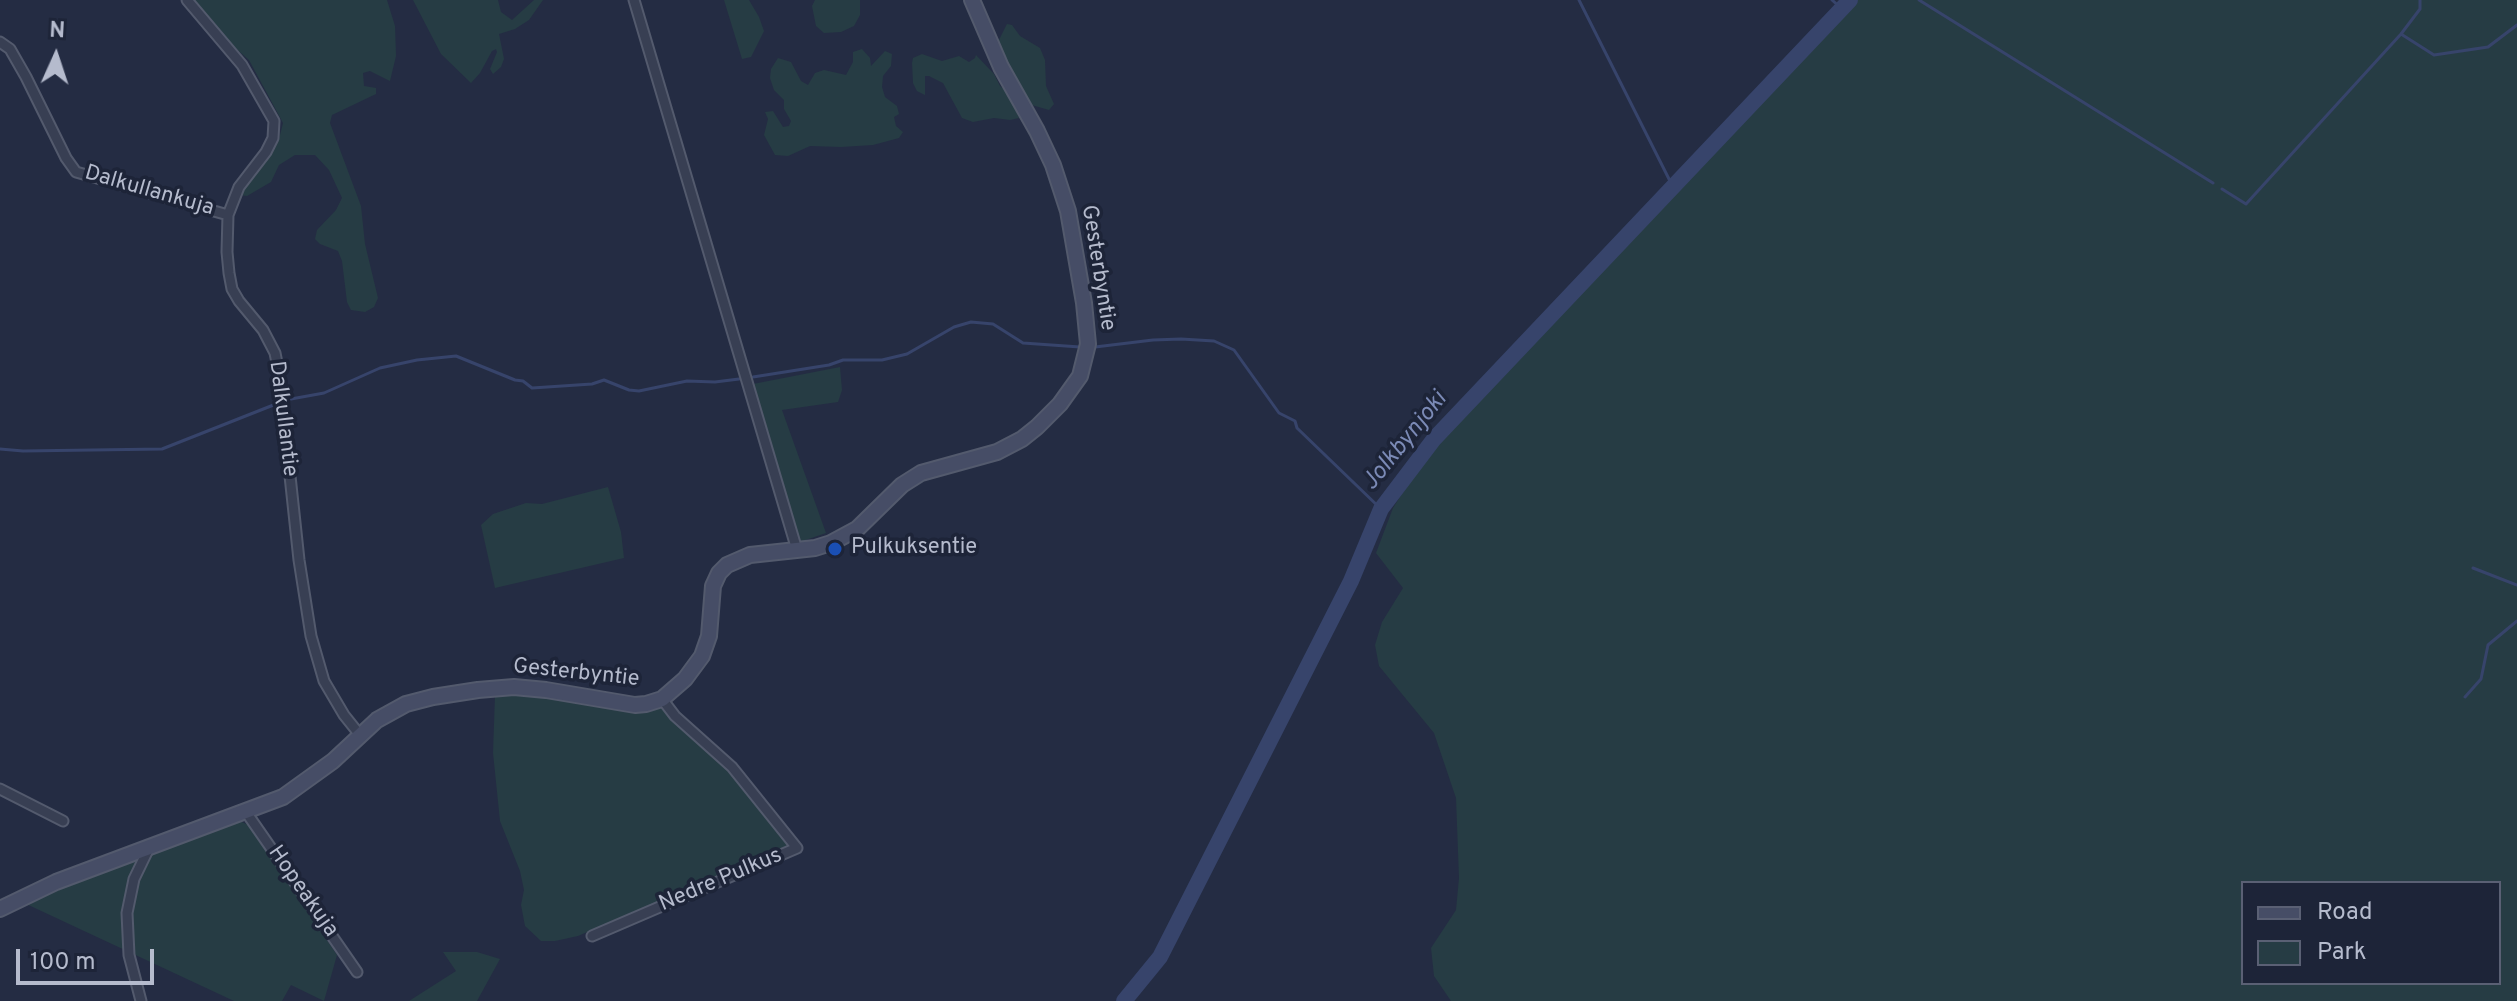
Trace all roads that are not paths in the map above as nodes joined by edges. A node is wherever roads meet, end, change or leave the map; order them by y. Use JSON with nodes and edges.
{"nodes":[{"id":1,"x":187,"y":0,"type":"edge"},
{"id":2,"x":634,"y":0,"type":"edge"},
{"id":3,"x":972,"y":0,"type":"edge"},
{"id":4,"x":0,"y":42,"type":"edge"},
{"id":5,"x":228,"y":215,"type":"junction"},
{"id":6,"x":797,"y":550,"type":"junction"},
{"id":7,"x":662,"y":699,"type":"junction"},
{"id":8,"x":360,"y":735,"type":"junction"},
{"id":9,"x":0,"y":789,"type":"edge"},
{"id":10,"x":246,"y":812,"type":"junction"},
{"id":11,"x":63,"y":821,"type":"dead end"},
{"id":12,"x":149,"y":848,"type":"junction"},
{"id":13,"x":2,"y":905,"type":"edge"},
{"id":14,"x":592,"y":936,"type":"dead end"},
{"id":15,"x":357,"y":972,"type":"dead end"},
{"id":16,"x":141,"y":1001,"type":"edge"}],
"edges":[{"from":1,"to":5,"type":"street","name":"Dalkullantie"},
{"from":2,"to":6,"type":"street"},
{"from":3,"to":6,"type":"street","name":"Gesterbyntie"},
{"from":4,"to":5,"type":"street","name":"Dalkullankuja"},
{"from":5,"to":8,"type":"street","name":"Dalkullantie"},
{"from":6,"to":7,"type":"street","name":"Gesterbyntie"},
{"from":7,"to":8,"type":"street","name":"Gesterbyntie"},
{"from":7,"to":14,"type":"street","name":"Nedre Pulkus"},
{"from":8,"to":10,"type":"street","name":"Gesterbyntie"},
{"from":9,"to":11,"type":"street"},
{"from":10,"to":12,"type":"street","name":"Gesterbyntie"},
{"from":10,"to":15,"type":"street","name":"Hopeakuja"},
{"from":12,"to":13,"type":"street","name":"Gesterbyntie"},
{"from":12,"to":16,"type":"street"}]}
